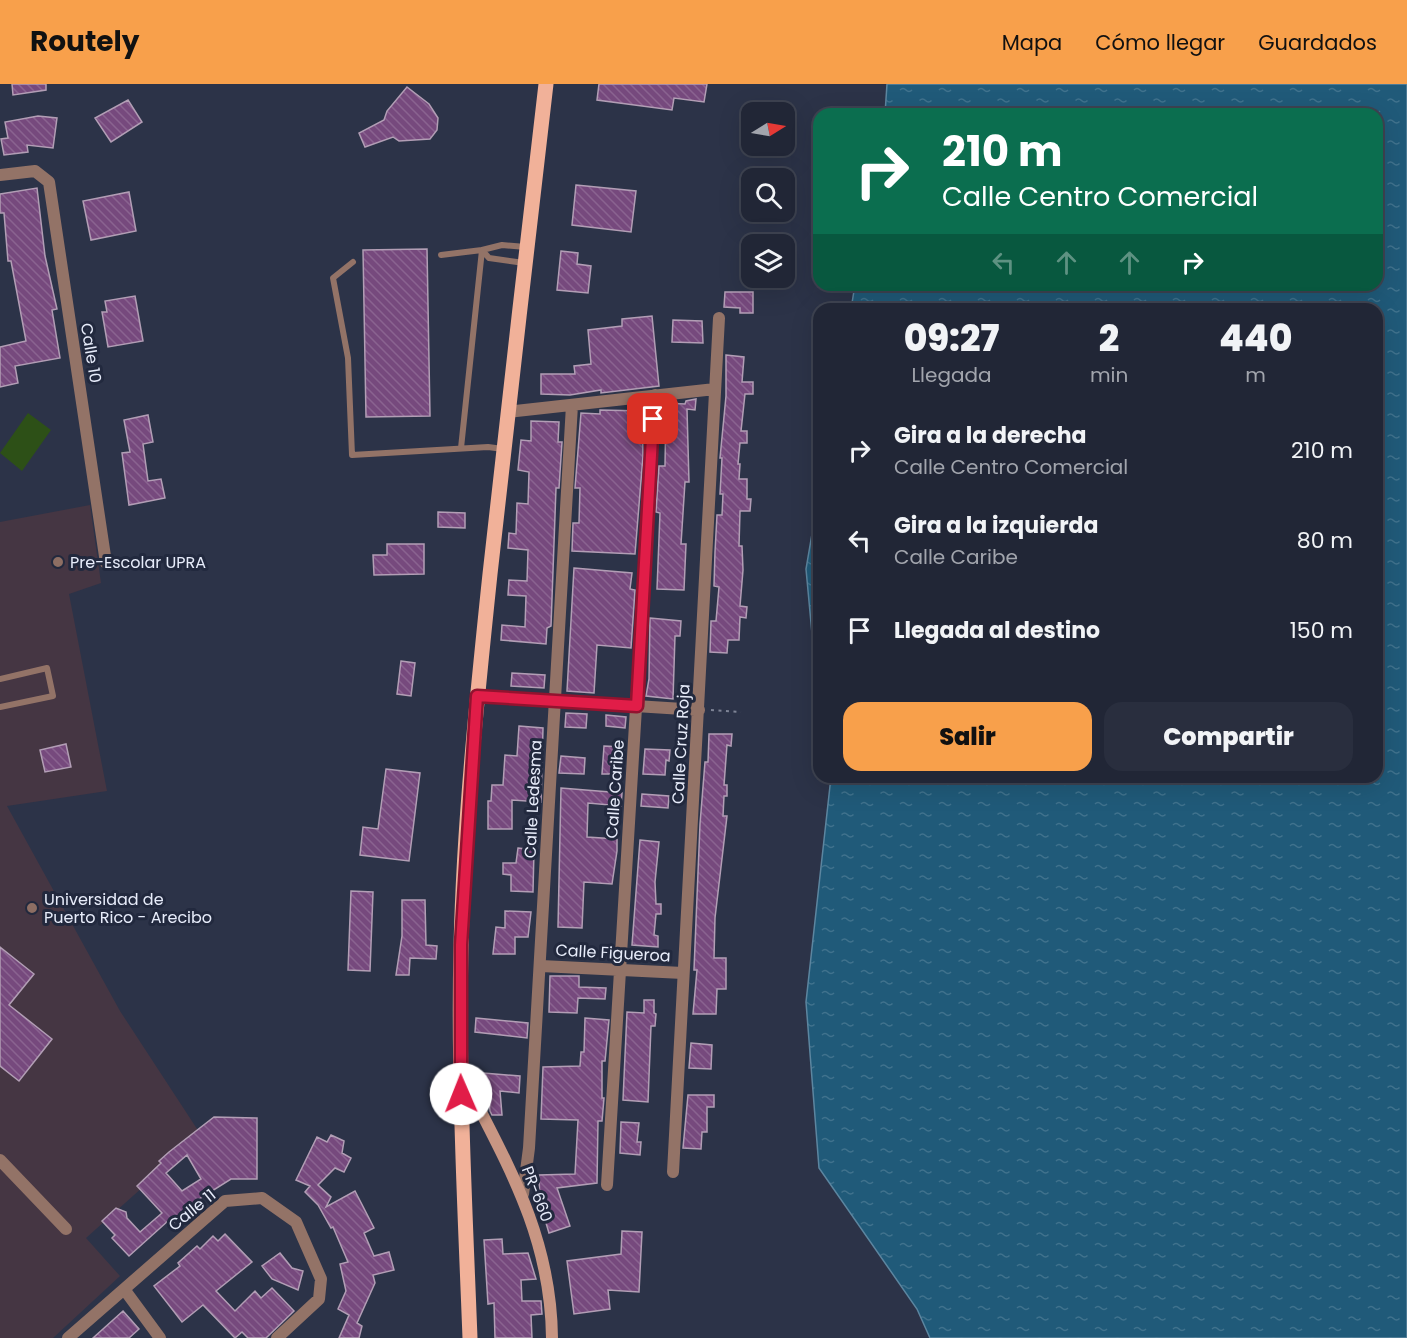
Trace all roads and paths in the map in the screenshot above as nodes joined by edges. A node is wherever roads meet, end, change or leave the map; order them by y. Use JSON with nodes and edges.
{"nodes":[{"id":1,"x":546,"y":84,"type":"edge"},
{"id":2,"x":0,"y":175,"type":"edge"},
{"id":3,"x":527,"y":247,"type":"junction"},
{"id":4,"x":482,"y":250,"type":"junction"},
{"id":5,"x":441,"y":255,"type":"dead end"},
{"id":6,"x":353,"y":262,"type":"dead end"},
{"id":7,"x":525,"y":263,"type":"junction"},
{"id":8,"x":719,"y":318,"type":"dead end"},
{"id":9,"x":716,"y":389,"type":"junction"},
{"id":10,"x":655,"y":395,"type":"junction"},
{"id":11,"x":572,"y":405,"type":"junction"},
{"id":12,"x":507,"y":412,"type":"junction"},
{"id":13,"x":461,"y":448,"type":"junction"},
{"id":14,"x":504,"y":449,"type":"junction"},
{"id":15,"x":106,"y":564,"type":"dead end"},
{"id":16,"x":0,"y":679,"type":"edge"},
{"id":17,"x":477,"y":696,"type":"junction"},
{"id":18,"x":555,"y":700,"type":"junction"},
{"id":19,"x":637,"y":706,"type":"junction"},
{"id":20,"x":0,"y":707,"type":"edge"},
{"id":21,"x":699,"y":710,"type":"junction"},
{"id":22,"x":741,"y":712,"type":"dead end"},
{"id":23,"x":541,"y":966,"type":"junction"},
{"id":24,"x":620,"y":970,"type":"junction"},
{"id":25,"x":683,"y":973,"type":"junction"},
{"id":26,"x":460,"y":1072,"type":"junction"},
{"id":27,"x":0,"y":1160,"type":"edge"},
{"id":28,"x":672,"y":1172,"type":"dead end"},
{"id":29,"x":607,"y":1185,"type":"dead end"},
{"id":30,"x":523,"y":1194,"type":"junction"},
{"id":31,"x":66,"y":1229,"type":"dead end"},
{"id":32,"x":124,"y":1289,"type":"junction"},
{"id":33,"x":68,"y":1338,"type":"edge"},
{"id":34,"x":160,"y":1338,"type":"edge"},
{"id":35,"x":277,"y":1338,"type":"edge"},
{"id":36,"x":470,"y":1338,"type":"edge"},
{"id":37,"x":552,"y":1338,"type":"edge"}],
"edges":[{"from":1,"to":3,"type":"main road"},
{"from":2,"to":15,"type":"street","name":"Calle 10"},
{"from":3,"to":4,"type":"lane"},
{"from":3,"to":7,"type":"main road"},
{"from":4,"to":5,"type":"lane"},
{"from":4,"to":7,"type":"lane"},
{"from":4,"to":13,"type":"lane"},
{"from":6,"to":13,"type":"lane"},
{"from":7,"to":12,"type":"main road"},
{"from":8,"to":9,"type":"street","name":"Calle Cruz Roja"},
{"from":9,"to":10,"type":"street"},
{"from":9,"to":21,"type":"street","name":"Calle Cruz Roja"},
{"from":10,"to":11,"type":"street"},
{"from":10,"to":19,"type":"street","name":"Calle Caribe"},
{"from":11,"to":12,"type":"street"},
{"from":11,"to":18,"type":"street","name":"Calle Ledesma"},
{"from":12,"to":14,"type":"main road"},
{"from":13,"to":14,"type":"lane"},
{"from":14,"to":17,"type":"main road"},
{"from":16,"to":20,"type":"lane"},
{"from":17,"to":18,"type":"street"},
{"from":17,"to":26,"type":"main road"},
{"from":18,"to":19,"type":"street"},
{"from":18,"to":23,"type":"street","name":"Calle Ledesma"},
{"from":19,"to":21,"type":"street"},
{"from":19,"to":24,"type":"street","name":"Calle Caribe"},
{"from":21,"to":22,"type":"path"},
{"from":21,"to":25,"type":"street","name":"Calle Cruz Roja"},
{"from":23,"to":24,"type":"street","name":"Calle Figueroa"},
{"from":23,"to":30,"type":"street","name":"Calle Ledesma"},
{"from":24,"to":25,"type":"street","name":"Calle Figueroa"},
{"from":24,"to":29,"type":"street","name":"Calle Caribe"},
{"from":25,"to":28,"type":"street","name":"Calle Cruz Roja"},
{"from":26,"to":30,"type":"street","name":"PR-660","number":"PR-660"},
{"from":26,"to":36,"type":"main road"},
{"from":27,"to":31,"type":"street"},
{"from":30,"to":37,"type":"street","name":"PR-660","number":"PR-660"},
{"from":32,"to":33,"type":"street","name":"Calle 11"},
{"from":32,"to":34,"type":"street"},
{"from":32,"to":35,"type":"street","name":"Calle 11"}]}
